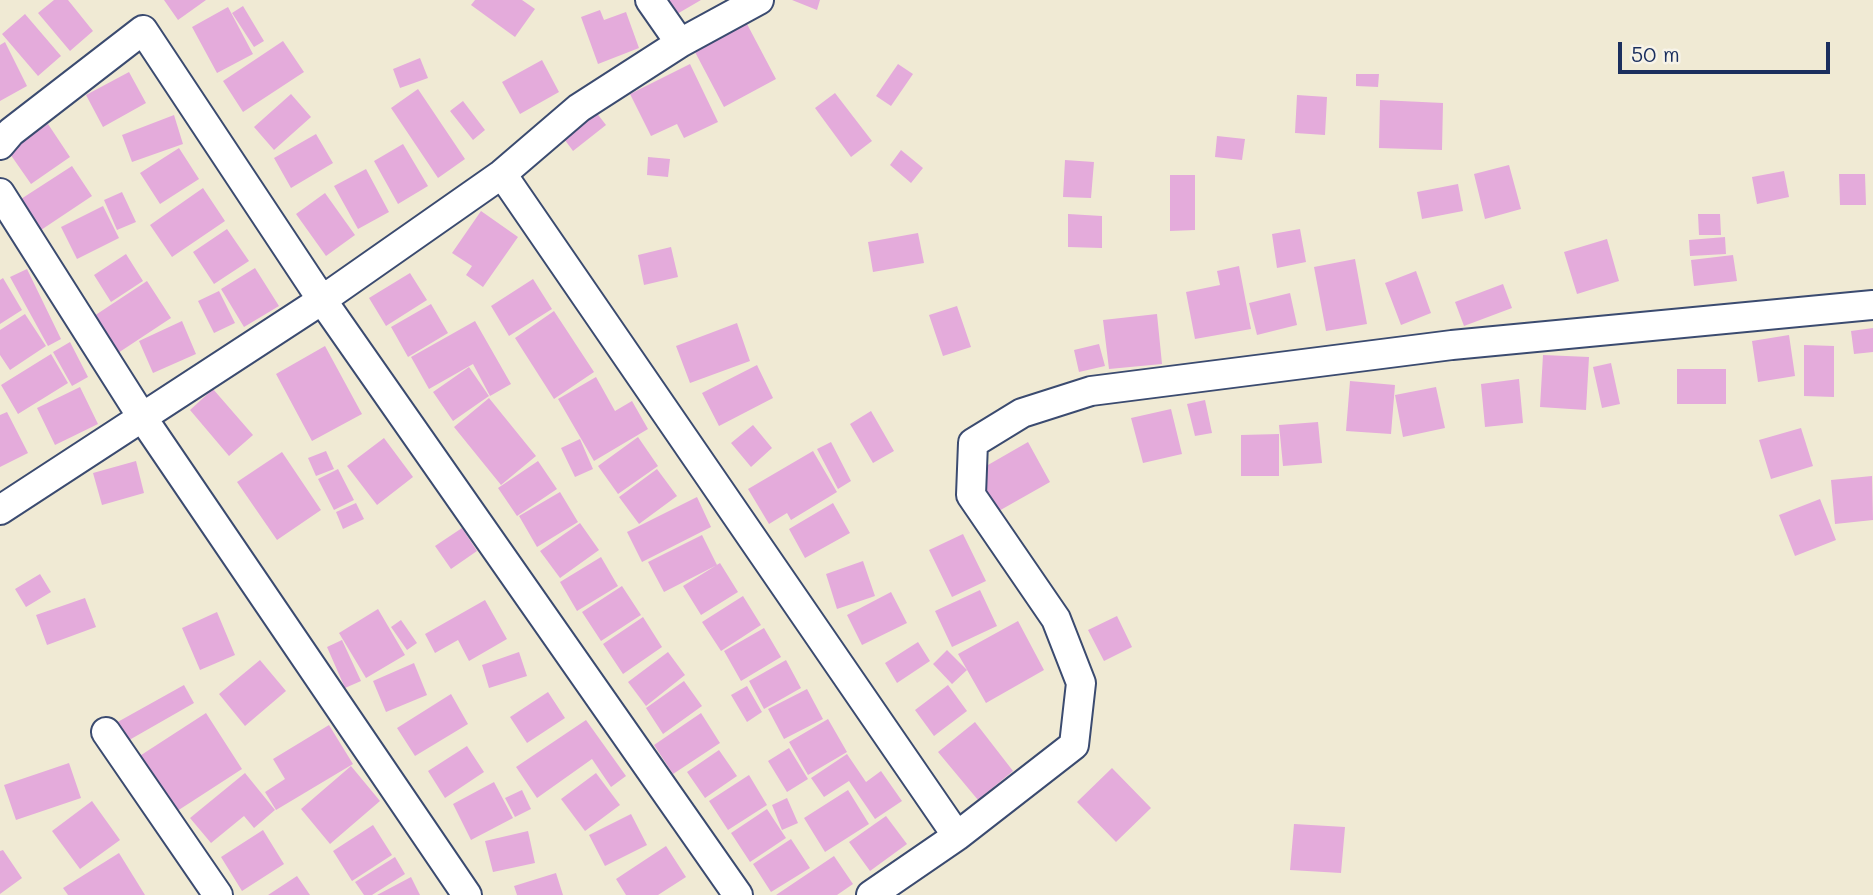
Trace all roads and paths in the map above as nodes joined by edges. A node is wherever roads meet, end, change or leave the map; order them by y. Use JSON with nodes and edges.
{"nodes":[{"id":1,"x":650,"y":0,"type":"edge"},
{"id":2,"x":759,"y":0,"type":"edge"},
{"id":3,"x":681,"y":43,"type":"junction"},
{"id":4,"x":0,"y":145,"type":"edge"},
{"id":5,"x":502,"y":174,"type":"junction"},
{"id":6,"x":0,"y":193,"type":"edge"},
{"id":7,"x":322,"y":300,"type":"junction"},
{"id":8,"x":1873,"y":305,"type":"edge"},
{"id":9,"x":142,"y":417,"type":"junction"},
{"id":10,"x":0,"y":510,"type":"edge"},
{"id":11,"x":106,"y":732,"type":"dead end"},
{"id":12,"x":957,"y":836,"type":"junction"},
{"id":13,"x":218,"y":895,"type":"edge"},
{"id":14,"x":467,"y":895,"type":"edge"},
{"id":15,"x":738,"y":895,"type":"edge"},
{"id":16,"x":871,"y":895,"type":"edge"}],
"edges":[{"from":1,"to":3,"type":"street"},
{"from":2,"to":3,"type":"street"},
{"from":3,"to":5,"type":"street"},
{"from":4,"to":7,"type":"street"},
{"from":5,"to":7,"type":"street"},
{"from":5,"to":12,"type":"street"},
{"from":6,"to":9,"type":"street"},
{"from":7,"to":9,"type":"street"},
{"from":7,"to":15,"type":"street"},
{"from":8,"to":12,"type":"street"},
{"from":9,"to":10,"type":"street"},
{"from":9,"to":14,"type":"street"},
{"from":11,"to":13,"type":"street"},
{"from":12,"to":16,"type":"street"}]}
